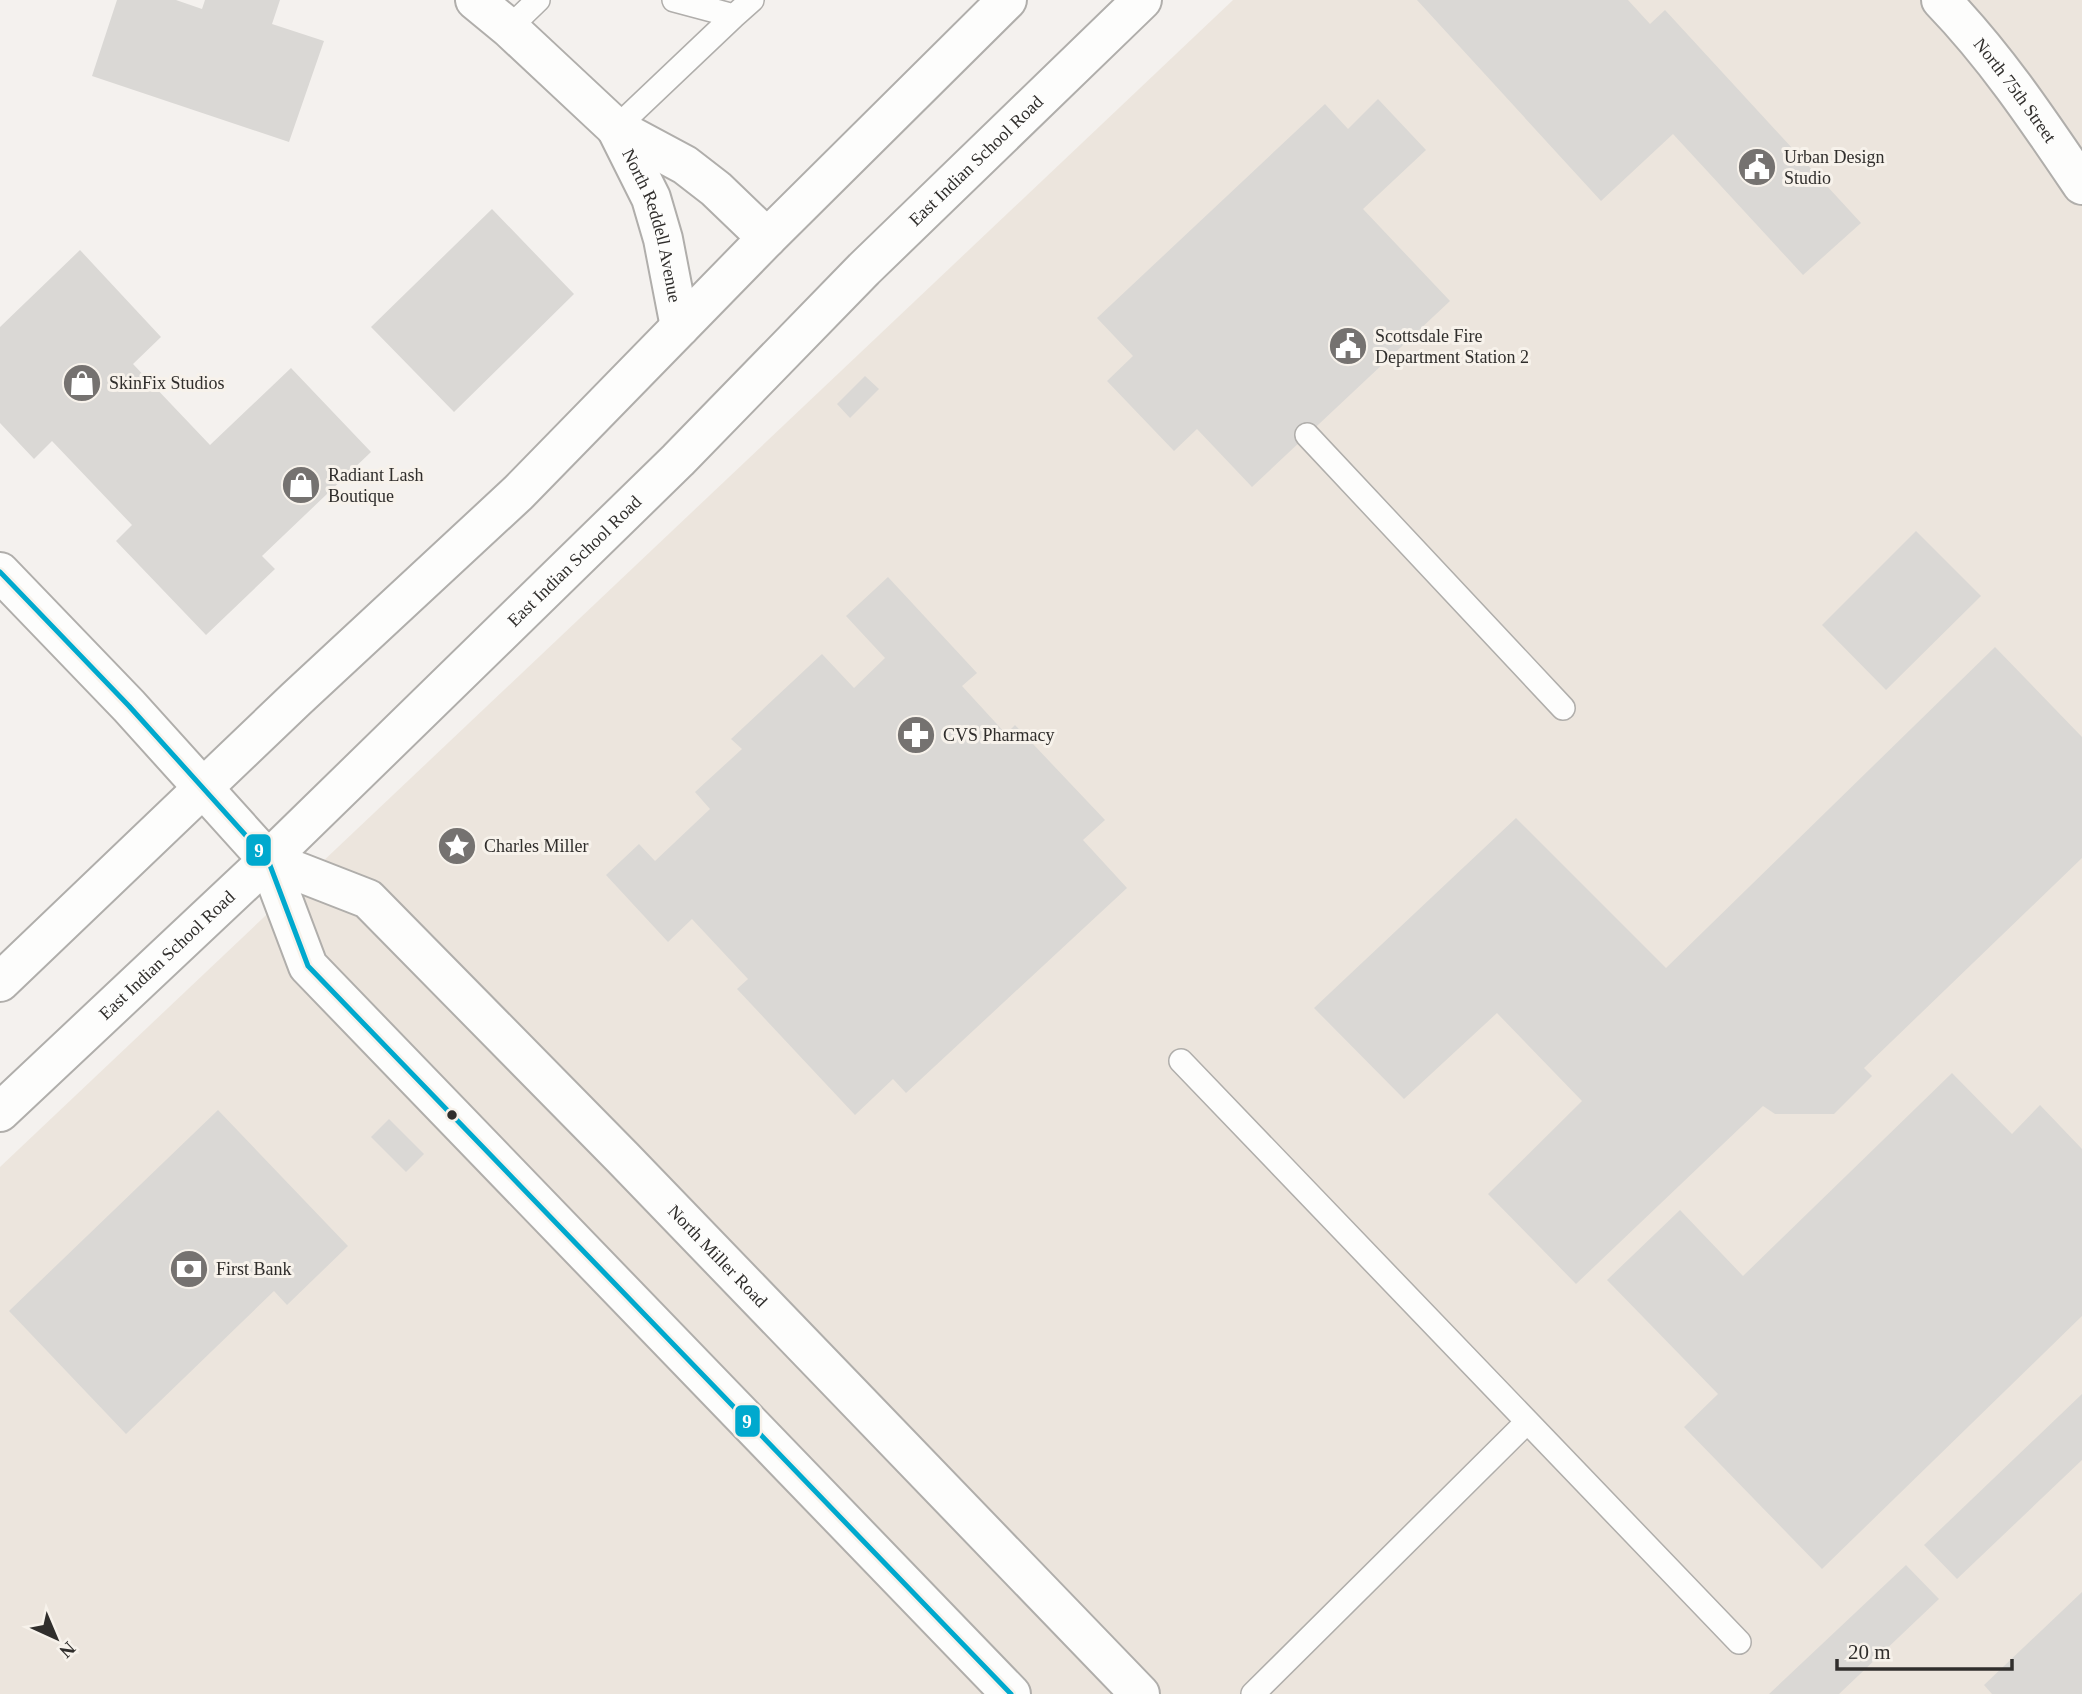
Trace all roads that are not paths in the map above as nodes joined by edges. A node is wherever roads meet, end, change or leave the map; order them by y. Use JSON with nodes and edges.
{"nodes":[{"id":1,"x":475,"y":0,"type":"edge"},
{"id":2,"x":538,"y":0,"type":"edge"},
{"id":3,"x":674,"y":0,"type":"edge"},
{"id":4,"x":752,"y":0,"type":"edge"},
{"id":5,"x":1007,"y":0,"type":"edge"},
{"id":6,"x":1142,"y":0,"type":"edge"},
{"id":7,"x":1941,"y":0,"type":"edge"},
{"id":8,"x":734,"y":16,"type":"junction"},
{"id":9,"x":509,"y":28,"type":"junction"},
{"id":10,"x":616,"y":128,"type":"junction"},
{"id":11,"x":2082,"y":185,"type":"edge"},
{"id":12,"x":767,"y":238,"type":"junction"},
{"id":13,"x":680,"y":327,"type":"junction"},
{"id":14,"x":1307,"y":435,"type":"dead end"},
{"id":15,"x":0,"y":572,"type":"edge"},
{"id":16,"x":1563,"y":708,"type":"dead end"},
{"id":17,"x":204,"y":789,"type":"junction"},
{"id":18,"x":268,"y":860,"type":"junction"},
{"id":19,"x":0,"y":982,"type":"edge"},
{"id":20,"x":1181,"y":1061,"type":"dead end"},
{"id":21,"x":0,"y":1112,"type":"edge"},
{"id":22,"x":1527,"y":1422,"type":"junction"},
{"id":23,"x":1739,"y":1643,"type":"dead end"},
{"id":24,"x":1011,"y":1694,"type":"edge"},
{"id":25,"x":1140,"y":1694,"type":"edge"},
{"id":26,"x":1253,"y":1694,"type":"edge"}],
"edges":[{"from":1,"to":9,"type":"street","name":"North Reddell Avenue"},
{"from":2,"to":9,"type":"lane"},
{"from":3,"to":8,"type":"lane"},
{"from":4,"to":8,"type":"lane"},
{"from":5,"to":12,"type":"street"},
{"from":6,"to":18,"type":"street","name":"East Indian School Road"},
{"from":7,"to":11,"type":"street","name":"North 75th Street"},
{"from":8,"to":10,"type":"lane"},
{"from":9,"to":10,"type":"street","name":"North Reddell Avenue"},
{"from":10,"to":12,"type":"street","name":"North Reddell Avenue"},
{"from":10,"to":13,"type":"street","name":"North Reddell Avenue"},
{"from":12,"to":13,"type":"street"},
{"from":13,"to":17,"type":"street"},
{"from":14,"to":16,"type":"lane"},
{"from":15,"to":17,"type":"street","name":"North Miller Road"},
{"from":17,"to":18,"type":"street","name":"North Miller Road"},
{"from":17,"to":19,"type":"street"},
{"from":18,"to":21,"type":"street","name":"East Indian School Road"},
{"from":18,"to":24,"type":"street","name":"North Miller Road"},
{"from":18,"to":25,"type":"street","name":"North Miller Road"},
{"from":20,"to":22,"type":"lane"},
{"from":22,"to":23,"type":"lane"},
{"from":22,"to":26,"type":"lane"}]}
